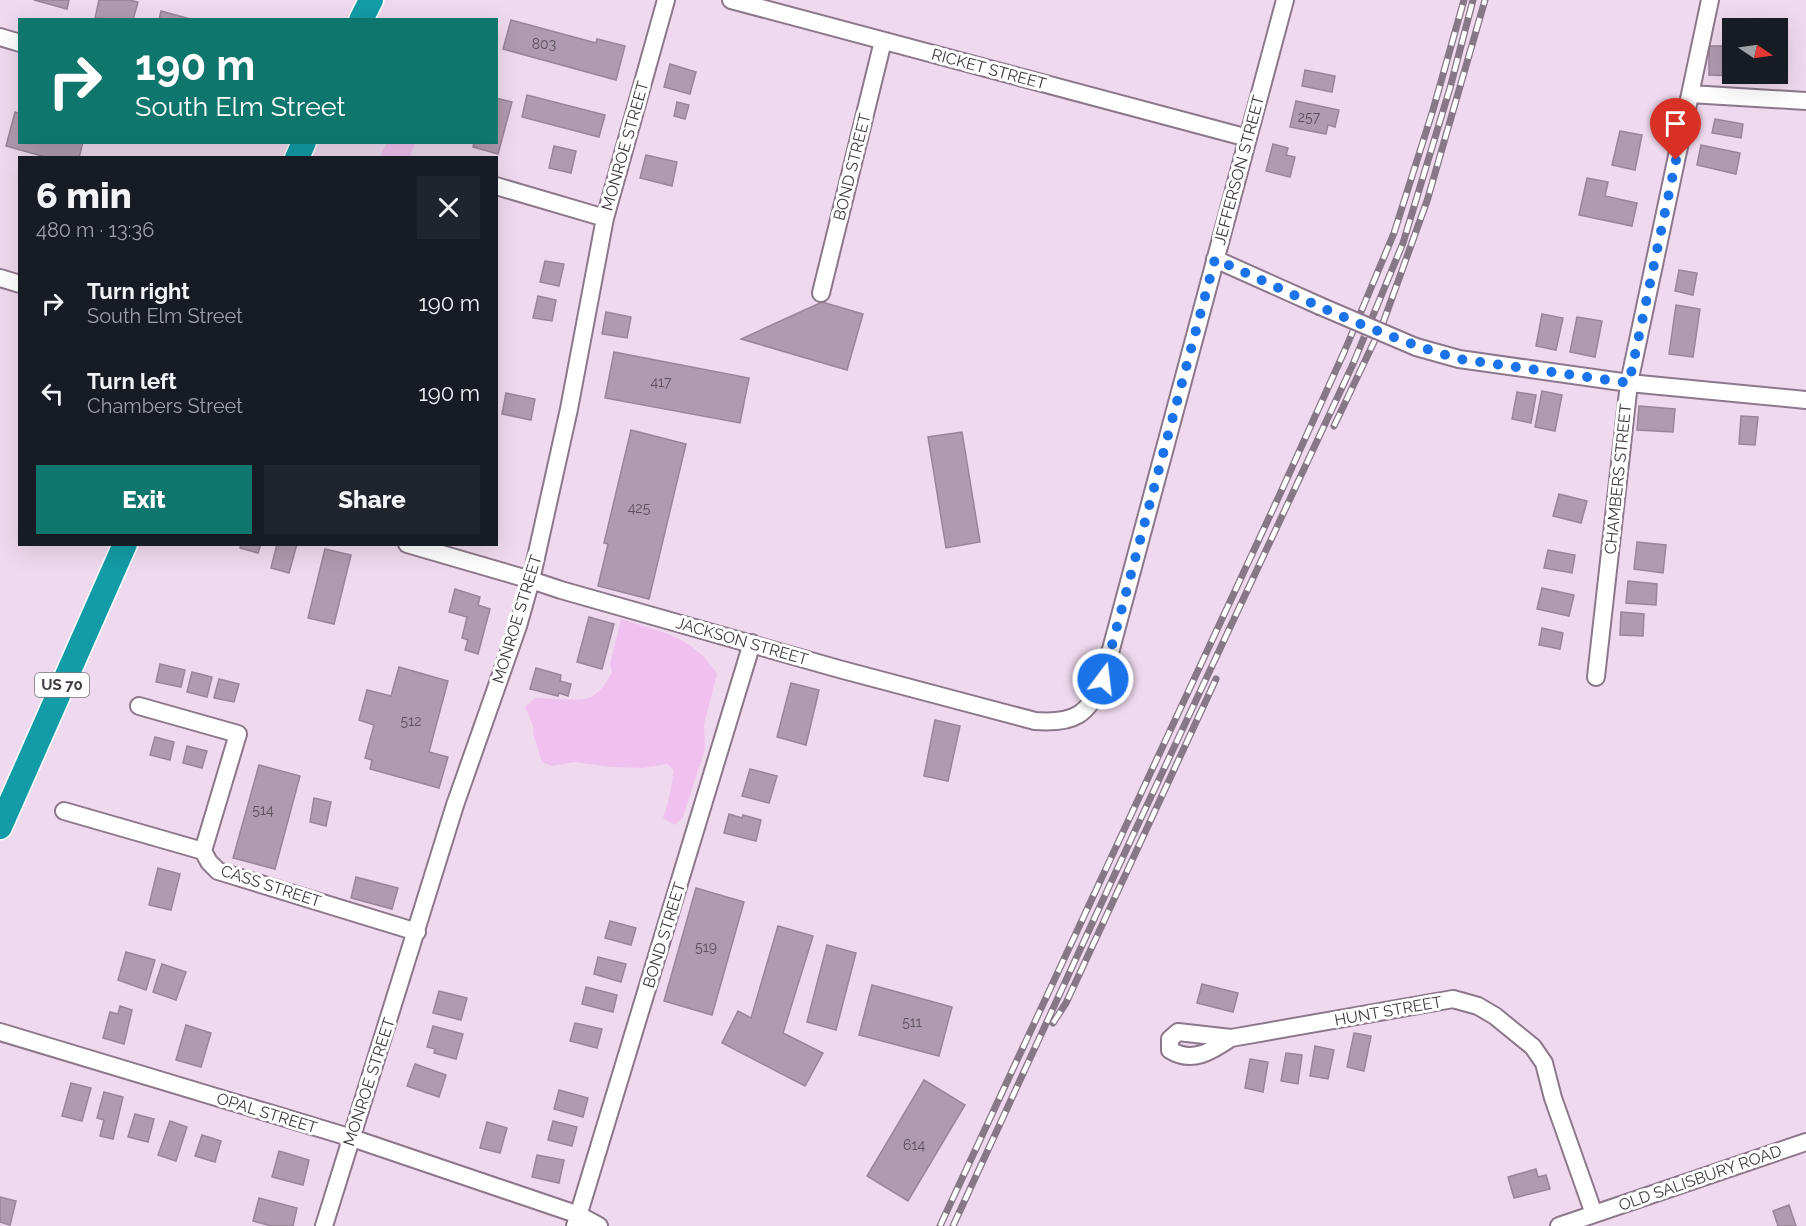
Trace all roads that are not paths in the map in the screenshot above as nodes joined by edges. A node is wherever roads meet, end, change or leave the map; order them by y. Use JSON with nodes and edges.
{"nodes":[{"id":1,"x":370,"y":0,"type":"edge"},
{"id":2,"x":666,"y":0,"type":"edge"},
{"id":3,"x":731,"y":0,"type":"edge"},
{"id":4,"x":1285,"y":0,"type":"edge"},
{"id":5,"x":1710,"y":0,"type":"edge"},
{"id":6,"x":362,"y":18,"type":"edge"},
{"id":7,"x":883,"y":41,"type":"junction"},
{"id":8,"x":1690,"y":94,"type":"junction"},
{"id":9,"x":1806,"y":101,"type":"edge"},
{"id":10,"x":1248,"y":138,"type":"junction"},
{"id":11,"x":498,"y":187,"type":"edge"},
{"id":12,"x":605,"y":218,"type":"junction"},
{"id":13,"x":1215,"y":259,"type":"junction"},
{"id":14,"x":0,"y":278,"type":"edge"},
{"id":15,"x":18,"y":283,"type":"edge"},
{"id":16,"x":821,"y":293,"type":"dead end"},
{"id":17,"x":1629,"y":383,"type":"junction"},
{"id":18,"x":1806,"y":400,"type":"edge"},
{"id":19,"x":124,"y":546,"type":"edge"},
{"id":20,"x":414,"y":546,"type":"edge"},
{"id":21,"x":531,"y":580,"type":"junction"},
{"id":22,"x":752,"y":644,"type":"junction"},
{"id":23,"x":1596,"y":677,"type":"dead end"},
{"id":24,"x":139,"y":706,"type":"dead end"},
{"id":25,"x":1079,"y":716,"type":"joint"},
{"id":26,"x":64,"y":810,"type":"dead end"},
{"id":27,"x":0,"y":827,"type":"edge"},
{"id":28,"x":203,"y":851,"type":"junction"},
{"id":29,"x":417,"y":932,"type":"junction"},
{"id":30,"x":0,"y":1032,"type":"edge"},
{"id":31,"x":1231,"y":1038,"type":"dead end"},
{"id":32,"x":351,"y":1138,"type":"junction"},
{"id":33,"x":1806,"y":1142,"type":"edge"},
{"id":34,"x":1594,"y":1214,"type":"junction"},
{"id":35,"x":578,"y":1220,"type":"edge"},
{"id":36,"x":324,"y":1226,"type":"edge"},
{"id":37,"x":599,"y":1226,"type":"edge"},
{"id":38,"x":1559,"y":1226,"type":"edge"}],
"edges":[{"from":1,"to":6,"type":"highway"},
{"from":2,"to":12,"type":"street","name":"MONROE STREET"},
{"from":3,"to":7,"type":"street","name":"RICKET STREET"},
{"from":4,"to":10,"type":"street","name":"JEFFERSON STREET"},
{"from":5,"to":8,"type":"street","name":"CHAMBERS STREET"},
{"from":7,"to":10,"type":"street","name":"RICKET STREET"},
{"from":7,"to":16,"type":"street","name":"BOND STREET"},
{"from":8,"to":9,"type":"street"},
{"from":8,"to":17,"type":"street","name":"CHAMBERS STREET"},
{"from":10,"to":13,"type":"street","name":"JEFFERSON STREET"},
{"from":11,"to":12,"type":"street"},
{"from":12,"to":21,"type":"street","name":"MONROE STREET"},
{"from":13,"to":17,"type":"street","bridge":true},
{"from":13,"to":25,"type":"street","name":"JEFFERSON STREET"},
{"from":14,"to":15,"type":"street"},
{"from":17,"to":18,"type":"street"},
{"from":17,"to":23,"type":"street","name":"CHAMBERS STREET"},
{"from":19,"to":27,"type":"highway","number":"US 70"},
{"from":20,"to":21,"type":"street","name":"JACKSON STREET"},
{"from":21,"to":22,"type":"street","name":"JACKSON STREET"},
{"from":21,"to":29,"type":"street","name":"MONROE STREET"},
{"from":22,"to":25,"type":"street","name":"JACKSON STREET"},
{"from":22,"to":35,"type":"street","name":"BOND STREET"},
{"from":24,"to":28,"type":"street"},
{"from":26,"to":28,"type":"street","name":"CASS STREET"},
{"from":28,"to":29,"type":"street","name":"CASS STREET"},
{"from":29,"to":32,"type":"street","name":"MONROE STREET"},
{"from":30,"to":32,"type":"street","name":"OPAL STREET"},
{"from":31,"to":34,"type":"street","name":"HUNT STREET"},
{"from":32,"to":35,"type":"street","name":"OPAL STREET"},
{"from":32,"to":36,"type":"street","name":"MONROE STREET"},
{"from":33,"to":34,"type":"street","name":"OLD SALISBURY ROAD"},
{"from":34,"to":38,"type":"street","name":"OLD SALISBURY ROAD"},
{"from":35,"to":37,"type":"street","name":"OPAL STREET"}]}
